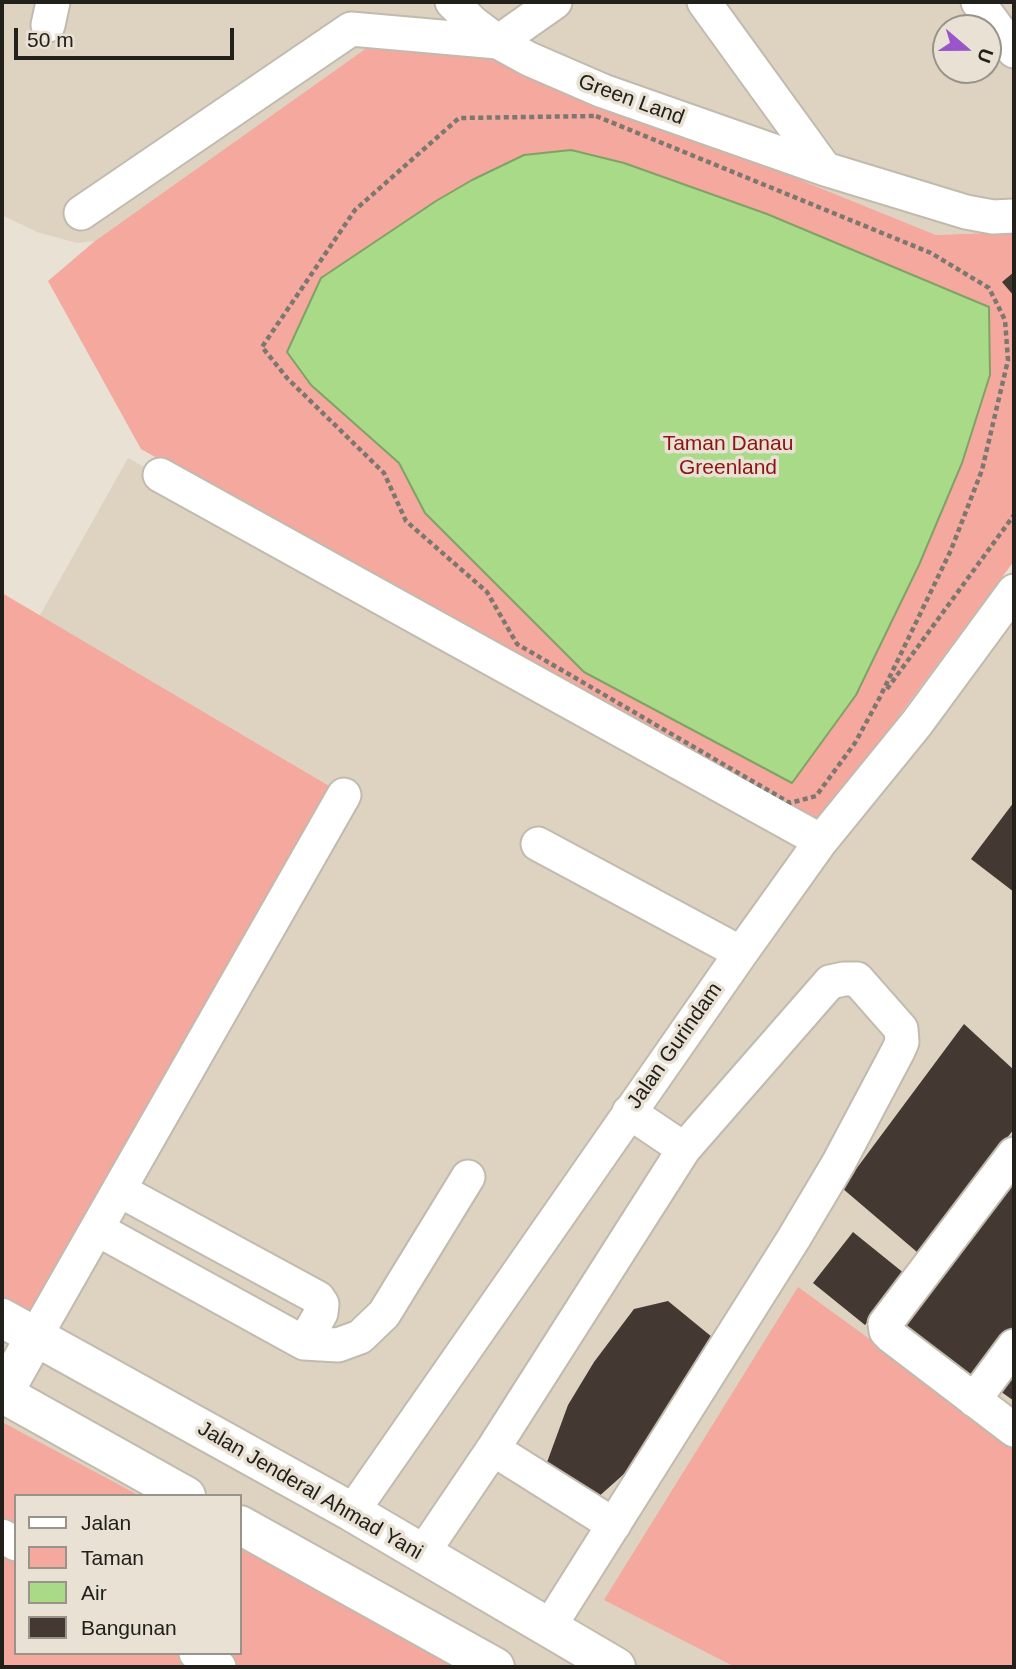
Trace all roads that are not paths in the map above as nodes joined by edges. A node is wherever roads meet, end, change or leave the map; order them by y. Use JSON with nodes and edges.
{"nodes":[{"id":1,"x":453,"y":2,"type":"edge"},
{"id":2,"x":555,"y":2,"type":"edge"},
{"id":3,"x":704,"y":2,"type":"edge"},
{"id":4,"x":978,"y":2,"type":"edge"},
{"id":5,"x":498,"y":42,"type":"junction"},
{"id":6,"x":1014,"y":51,"type":"edge"},
{"id":7,"x":825,"y":169,"type":"junction"},
{"id":8,"x":81,"y":213,"type":"dead end"},
{"id":9,"x":1014,"y":216,"type":"edge"},
{"id":10,"x":160,"y":475,"type":"dead end"},
{"id":11,"x":1014,"y":591,"type":"edge"},
{"id":12,"x":344,"y":795,"type":"dead end"},
{"id":13,"x":821,"y":841,"type":"junction"},
{"id":14,"x":538,"y":845,"type":"dead end"},
{"id":15,"x":741,"y":953,"type":"junction"},
{"id":16,"x":629,"y":1112,"type":"junction"},
{"id":17,"x":684,"y":1149,"type":"junction"},
{"id":18,"x":1014,"y":1154,"type":"edge"},
{"id":19,"x":468,"y":1177,"type":"dead end"},
{"id":20,"x":119,"y":1190,"type":"junction"},
{"id":21,"x":97,"y":1229,"type":"junction"},
{"id":22,"x":2,"y":1318,"type":"edge"},
{"id":23,"x":35,"y":1337,"type":"junction"},
{"id":24,"x":304,"y":1343,"type":"junction"},
{"id":25,"x":1014,"y":1346,"type":"edge"},
{"id":26,"x":2,"y":1393,"type":"edge"},
{"id":27,"x":974,"y":1400,"type":"junction"},
{"id":28,"x":1014,"y":1430,"type":"edge"},
{"id":29,"x":493,"y":1448,"type":"junction"},
{"id":30,"x":183,"y":1494,"type":"edge"},
{"id":31,"x":352,"y":1512,"type":"junction"},
{"id":32,"x":614,"y":1525,"type":"junction"},
{"id":33,"x":242,"y":1526,"type":"edge"},
{"id":34,"x":422,"y":1554,"type":"junction"},
{"id":35,"x":548,"y":1629,"type":"junction"},
{"id":36,"x":199,"y":1655,"type":"edge"},
{"id":37,"x":219,"y":1667,"type":"edge"},
{"id":38,"x":495,"y":1667,"type":"edge"},
{"id":39,"x":616,"y":1667,"type":"edge"}],
"edges":[{"from":1,"to":5,"type":"street","name":"Green Land"},
{"from":2,"to":5,"type":"street"},
{"from":3,"to":7,"type":"street"},
{"from":4,"to":6,"type":"street"},
{"from":5,"to":7,"type":"street","name":"Green Land"},
{"from":5,"to":8,"type":"street"},
{"from":7,"to":9,"type":"street","name":"Green Land"},
{"from":10,"to":13,"type":"street"},
{"from":11,"to":13,"type":"street","name":"Jalan Gurindam"},
{"from":12,"to":20,"type":"street"},
{"from":13,"to":15,"type":"street","name":"Jalan Gurindam"},
{"from":14,"to":15,"type":"street"},
{"from":15,"to":16,"type":"street","name":"Jalan Gurindam"},
{"from":16,"to":17,"type":"street"},
{"from":16,"to":31,"type":"street","name":"Jalan Gurindam"},
{"from":17,"to":29,"type":"street"},
{"from":17,"to":32,"type":"street"},
{"from":18,"to":27,"type":"street"},
{"from":19,"to":24,"type":"street"},
{"from":20,"to":21,"type":"street"},
{"from":20,"to":24,"type":"street"},
{"from":21,"to":23,"type":"street"},
{"from":21,"to":24,"type":"street"},
{"from":22,"to":23,"type":"highway","name":"Jalan Jenderal Ahmad Yani"},
{"from":23,"to":26,"type":"highway"},
{"from":23,"to":31,"type":"highway","name":"Jalan Jenderal Ahmad Yani"},
{"from":25,"to":27,"type":"street"},
{"from":26,"to":30,"type":"highway"},
{"from":27,"to":28,"type":"street"},
{"from":29,"to":32,"type":"street"},
{"from":29,"to":34,"type":"street"},
{"from":31,"to":34,"type":"highway","name":"Jalan Jenderal Ahmad Yani"},
{"from":32,"to":35,"type":"street"},
{"from":33,"to":38,"type":"highway"},
{"from":34,"to":35,"type":"highway","name":"Jalan Jenderal Ahmad Yani"},
{"from":35,"to":39,"type":"highway","name":"Jalan Jenderal Ahmad Yani"},
{"from":36,"to":37,"type":"street"}]}
